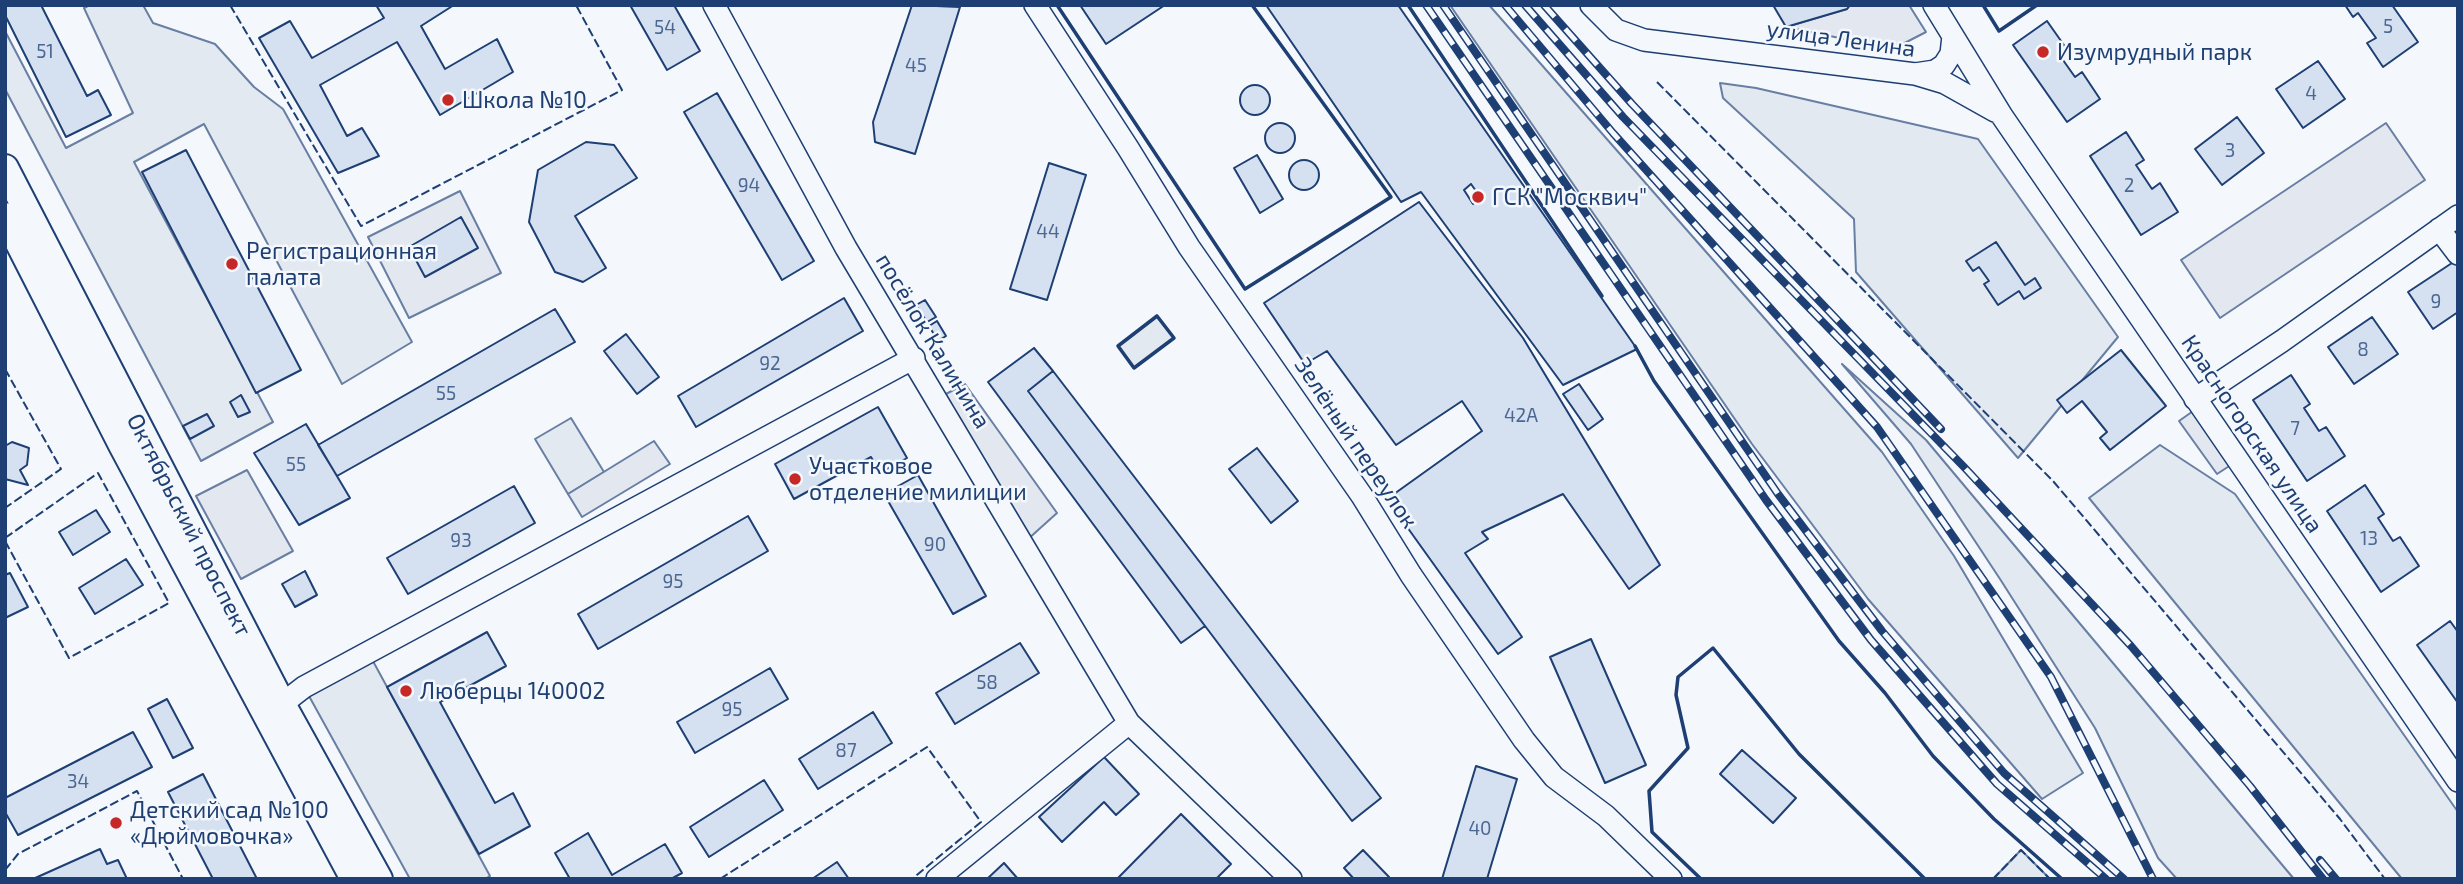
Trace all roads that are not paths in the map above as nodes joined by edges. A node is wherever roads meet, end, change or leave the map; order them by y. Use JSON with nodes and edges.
{"nodes":[{"id":1,"x":714,"y":5,"type":"edge"},
{"id":2,"x":1035,"y":5,"type":"edge"},
{"id":3,"x":1591,"y":5,"type":"edge"},
{"id":4,"x":1934,"y":5,"type":"edge"},
{"id":5,"x":1953,"y":36,"type":"junction"},
{"id":6,"x":1915,"y":74,"type":"junction"},
{"id":7,"x":2002,"y":116,"type":"junction"},
{"id":8,"x":5,"y":168,"type":"edge"},
{"id":9,"x":5,"y":216,"type":"edge"},
{"id":10,"x":2458,"y":216,"type":"edge"},
{"id":11,"x":2439,"y":229,"type":"junction"},
{"id":12,"x":2458,"y":254,"type":"edge"},
{"id":13,"x":914,"y":358,"type":"junction"},
{"id":14,"x":2195,"y":399,"type":"junction"},
{"id":15,"x":282,"y":704,"type":"junction"},
{"id":16,"x":1129,"y":723,"type":"junction"},
{"id":17,"x":2458,"y":781,"type":"edge"},
{"id":18,"x":354,"y":879,"type":"edge"},
{"id":19,"x":379,"y":879,"type":"edge"},
{"id":20,"x":937,"y":879,"type":"edge"},
{"id":21,"x":1291,"y":879,"type":"edge"},
{"id":22,"x":1671,"y":879,"type":"edge"}],
"edges":[{"from":1,"to":13,"type":"street","name":"посёлок Калинина"},
{"from":2,"to":22,"type":"street","name":"Зелёный переулок"},
{"from":3,"to":6,"type":"street","name":"улица Ленина"},
{"from":4,"to":5,"type":"street","name":"Красногорская улица"},
{"from":5,"to":6,"type":"street"},
{"from":5,"to":7,"type":"street","name":"Красногорская улица"},
{"from":6,"to":7,"type":"street","name":"улица Ленина"},
{"from":7,"to":14,"type":"street","name":"Красногорская улица"},
{"from":8,"to":15,"type":"main road","name":"Октябрьский проспект"},
{"from":9,"to":18,"type":"main road","name":"Октябрьский проспект"},
{"from":10,"to":11,"type":"street"},
{"from":11,"to":12,"type":"street"},
{"from":11,"to":14,"type":"street"},
{"from":13,"to":15,"type":"street"},
{"from":13,"to":16,"type":"street","name":"посёлок Калинина"},
{"from":14,"to":17,"type":"street","name":"Красногорская улица"},
{"from":15,"to":19,"type":"main road","name":"Октябрьский проспект"},
{"from":16,"to":20,"type":"street"},
{"from":16,"to":21,"type":"street","name":"посёлок Калинина"}]}
